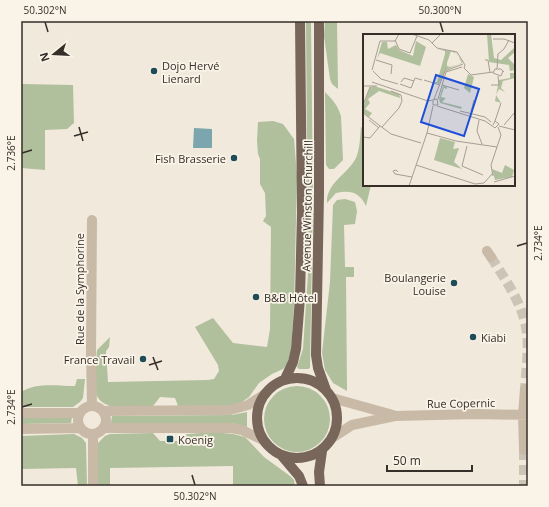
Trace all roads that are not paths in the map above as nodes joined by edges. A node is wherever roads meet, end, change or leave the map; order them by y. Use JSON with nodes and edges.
{"nodes":[{"id":1,"x":300,"y":21,"type":"edge"},
{"id":2,"x":318,"y":21,"type":"edge"},
{"id":3,"x":92,"y":220,"type":"dead end"},
{"id":4,"x":285,"y":379,"type":"junction"},
{"id":5,"x":525,"y":389,"type":"dead end"},
{"id":6,"x":265,"y":394,"type":"junction"},
{"id":7,"x":329,"y":394,"type":"junction"},
{"id":8,"x":92,"y":406,"type":"junction"},
{"id":9,"x":103,"y":411,"type":"junction"},
{"id":10,"x":21,"y":413,"type":"edge"},
{"id":11,"x":79,"y":413,"type":"junction"},
{"id":12,"x":525,"y":415,"type":"edge"},
{"id":13,"x":395,"y":416,"type":"junction"},
{"id":14,"x":80,"y":428,"type":"junction"},
{"id":15,"x":104,"y":428,"type":"junction"},
{"id":16,"x":21,"y":429,"type":"edge"},
{"id":17,"x":93,"y":435,"type":"junction"},
{"id":18,"x":332,"y":438,"type":"junction"},
{"id":19,"x":263,"y":440,"type":"junction"},
{"id":20,"x":322,"y":450,"type":"junction"},
{"id":21,"x":524,"y":450,"type":"dead end"},
{"id":22,"x":280,"y":455,"type":"junction"},
{"id":23,"x":93,"y":486,"type":"edge"},
{"id":24,"x":303,"y":486,"type":"edge"},
{"id":25,"x":320,"y":486,"type":"edge"}],
"edges":[{"from":1,"to":4,"type":"main road","name":"Avenue Winston Churchill"},
{"from":2,"to":7,"type":"main road","name":"Avenue Winston Churchill"},
{"from":3,"to":8,"type":"street","name":"Rue de la Symphorine"},
{"from":4,"to":6,"type":"main road"},
{"from":4,"to":7,"type":"main road"},
{"from":5,"to":12,"type":"street"},
{"from":6,"to":9,"type":"street"},
{"from":6,"to":19,"type":"main road"},
{"from":7,"to":13,"type":"street"},
{"from":7,"to":18,"type":"main road"},
{"from":8,"to":9,"type":"street"},
{"from":8,"to":11,"type":"street"},
{"from":9,"to":15,"type":"street"},
{"from":10,"to":11,"type":"street"},
{"from":11,"to":14,"type":"street"},
{"from":12,"to":13,"type":"street","name":"Rue Copernic"},
{"from":12,"to":21,"type":"street"},
{"from":13,"to":18,"type":"street"},
{"from":14,"to":16,"type":"street"},
{"from":14,"to":17,"type":"street"},
{"from":15,"to":17,"type":"street"},
{"from":15,"to":19,"type":"street"},
{"from":17,"to":23,"type":"street"},
{"from":18,"to":20,"type":"main road"},
{"from":19,"to":22,"type":"main road"},
{"from":20,"to":22,"type":"main road"},
{"from":20,"to":25,"type":"main road"},
{"from":22,"to":24,"type":"main road"}]}
